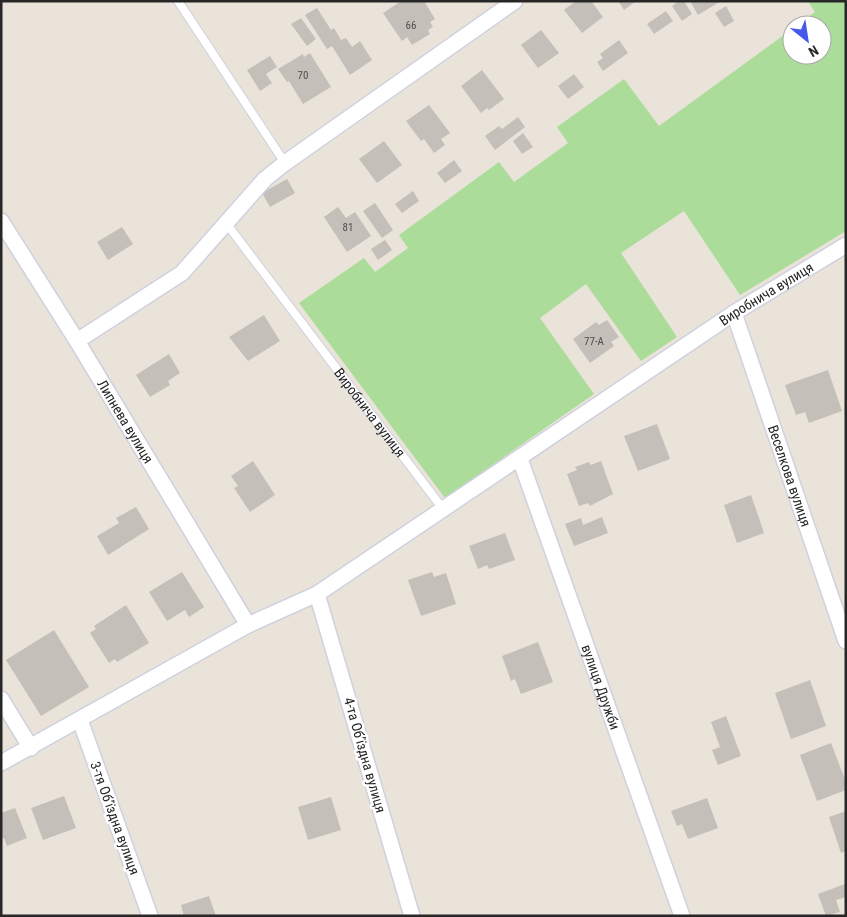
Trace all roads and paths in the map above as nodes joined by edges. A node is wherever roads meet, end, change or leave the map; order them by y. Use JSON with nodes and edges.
{"nodes":[{"id":1,"x":178,"y":1,"type":"edge"},
{"id":2,"x":515,"y":1,"type":"edge"},
{"id":3,"x":284,"y":164,"type":"junction"},
{"id":4,"x":1,"y":221,"type":"edge"},
{"id":5,"x":226,"y":223,"type":"junction"},
{"id":6,"x":846,"y":245,"type":"edge"},
{"id":7,"x":734,"y":313,"type":"junction"},
{"id":8,"x":77,"y":341,"type":"junction"},
{"id":9,"x":520,"y":459,"type":"junction"},
{"id":10,"x":443,"y":510,"type":"junction"},
{"id":11,"x":317,"y":594,"type":"junction"},
{"id":12,"x":248,"y":625,"type":"junction"},
{"id":13,"x":846,"y":641,"type":"edge"},
{"id":14,"x":1,"y":699,"type":"edge"},
{"id":15,"x":80,"y":720,"type":"junction"},
{"id":16,"x":31,"y":748,"type":"junction"},
{"id":17,"x":1,"y":763,"type":"edge"},
{"id":18,"x":150,"y":916,"type":"edge"},
{"id":19,"x":412,"y":916,"type":"edge"},
{"id":20,"x":682,"y":916,"type":"edge"}],
"edges":[{"from":1,"to":3,"type":"lane"},
{"from":2,"to":3,"type":"street"},
{"from":3,"to":5,"type":"street"},
{"from":4,"to":8,"type":"street","name":"Липнева вулиця"},
{"from":5,"to":8,"type":"street"},
{"from":5,"to":10,"type":"lane","name":"Виробнича вулиця"},
{"from":6,"to":7,"type":"street","name":"Виробнича вулиця"},
{"from":7,"to":9,"type":"street","name":"Виробнича вулиця"},
{"from":7,"to":13,"type":"street","name":"Веселкова вулиця"},
{"from":8,"to":12,"type":"street","name":"Липнева вулиця"},
{"from":9,"to":10,"type":"street","name":"Виробнича вулиця"},
{"from":9,"to":20,"type":"street","name":"вулиця Дружби"},
{"from":10,"to":11,"type":"street"},
{"from":11,"to":12,"type":"street"},
{"from":11,"to":19,"type":"street","name":"4-та Обʼїздна вулиця"},
{"from":12,"to":15,"type":"street"},
{"from":14,"to":16,"type":"street"},
{"from":15,"to":16,"type":"street"},
{"from":15,"to":18,"type":"street","name":"3-тя Обʼїздна вулиця"},
{"from":16,"to":17,"type":"street"}]}
